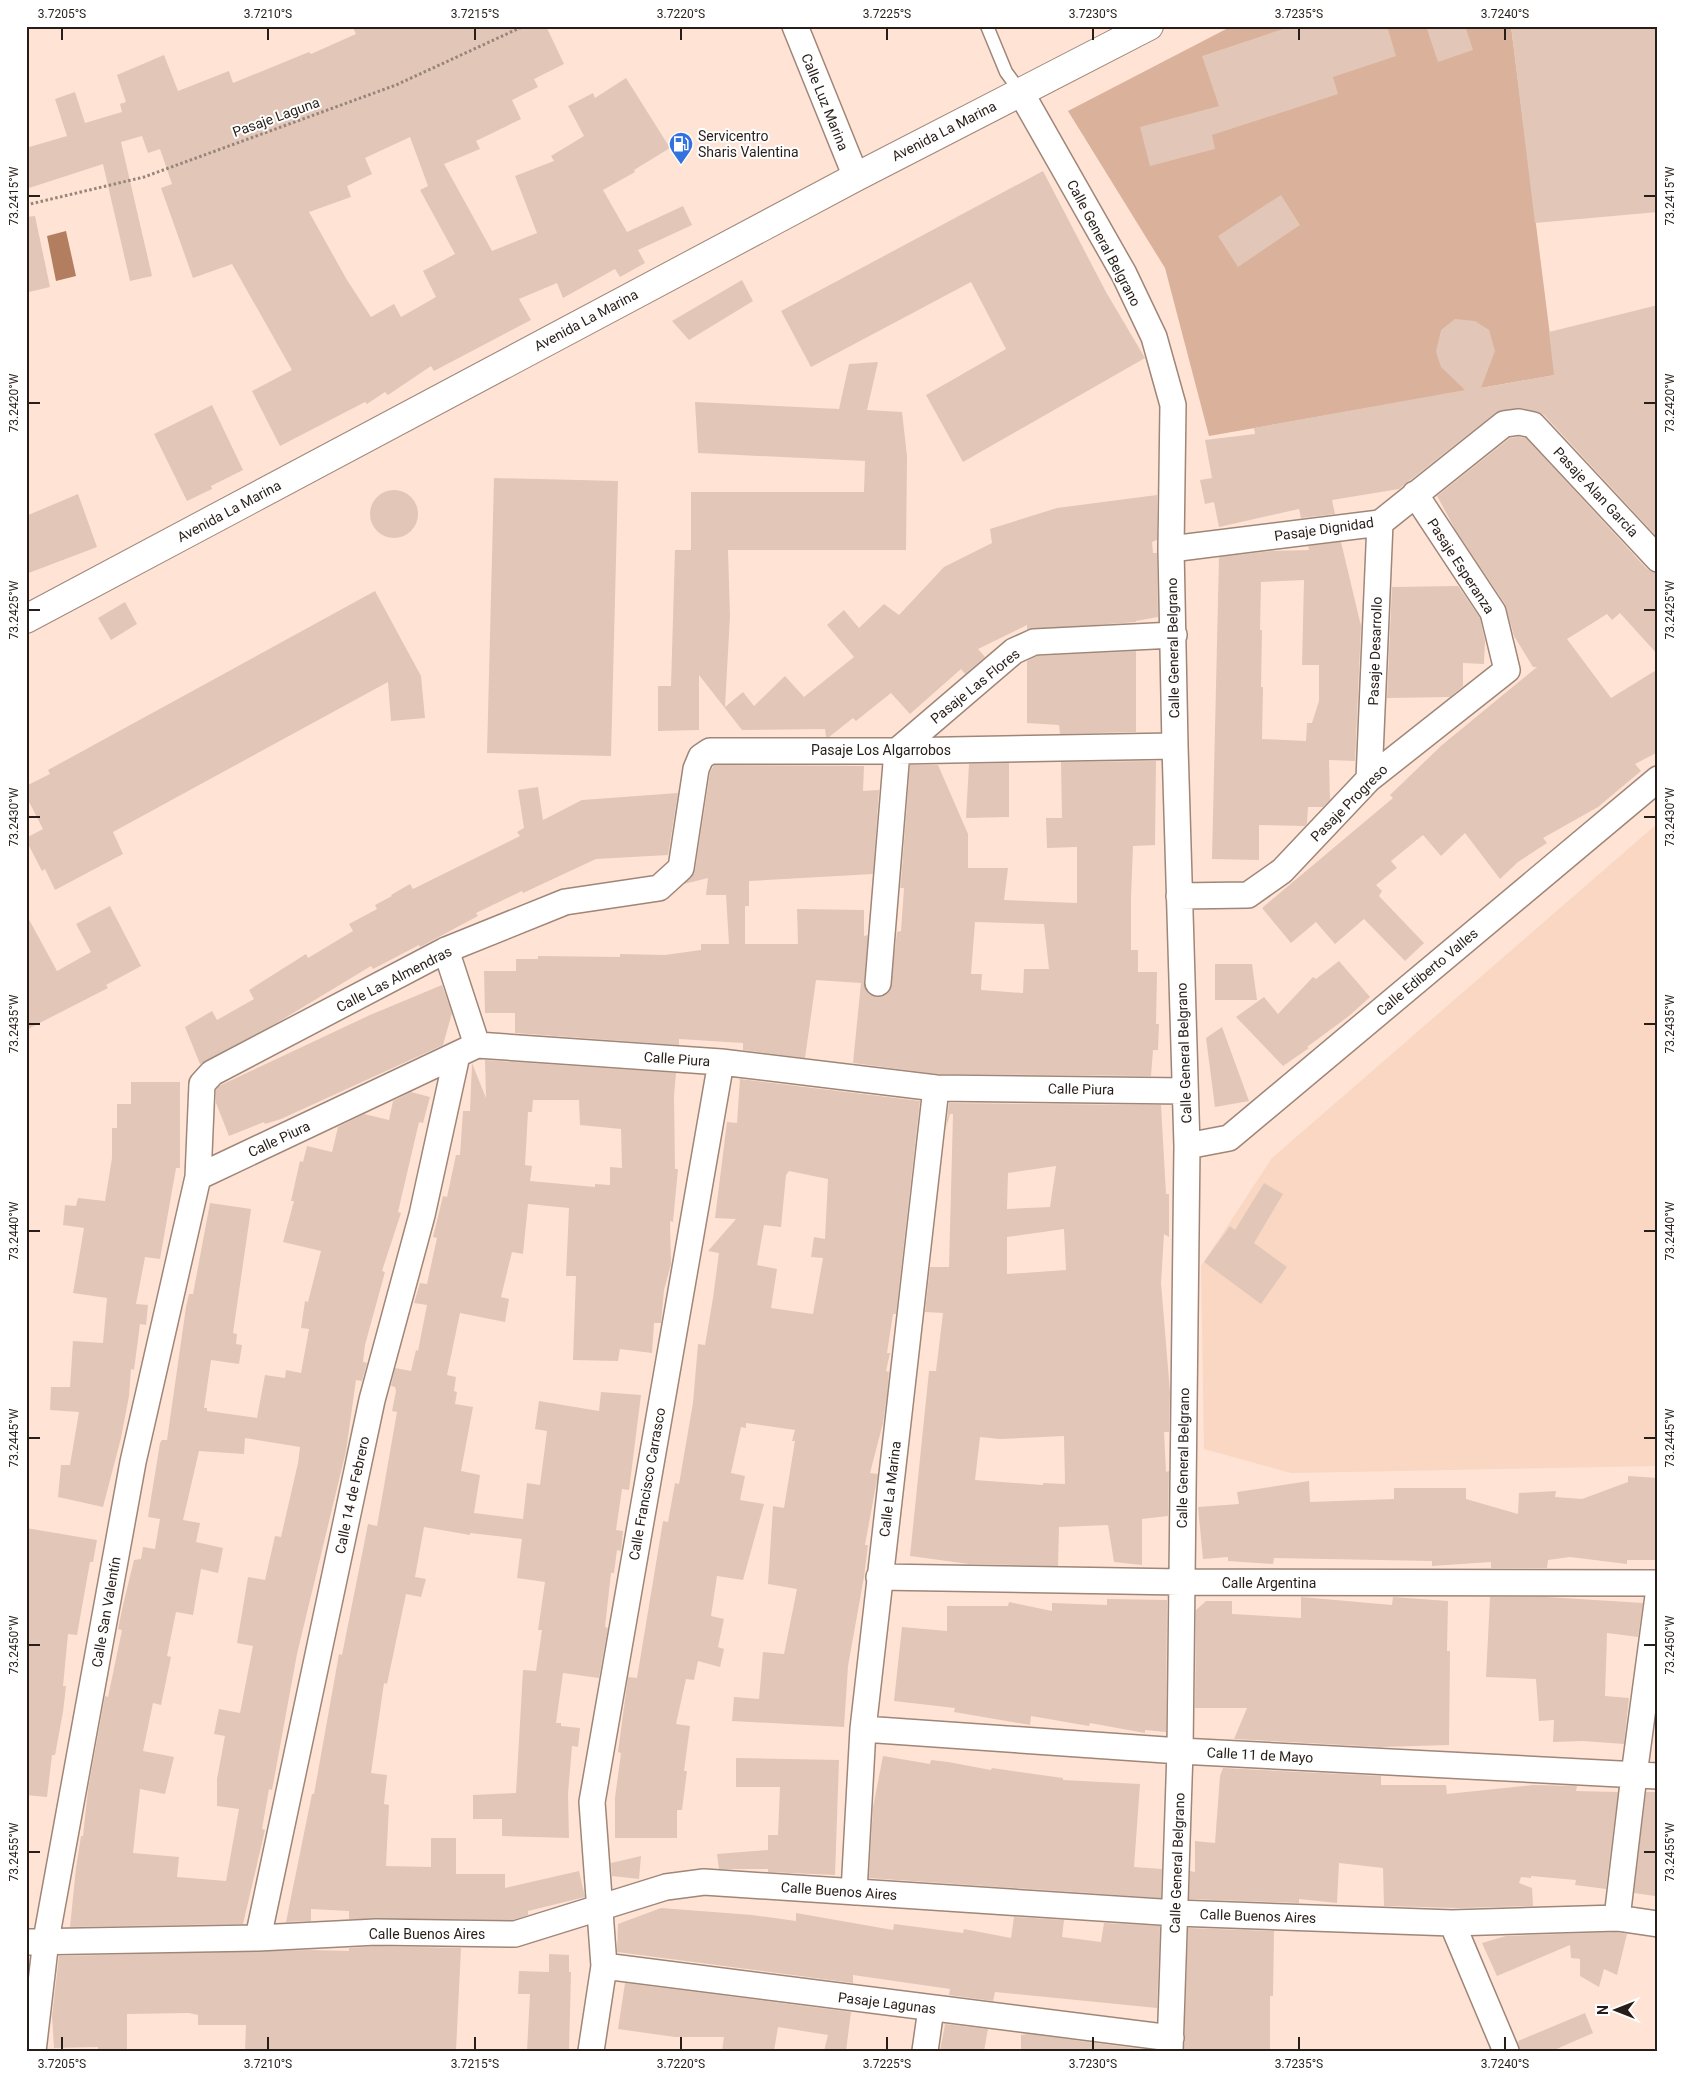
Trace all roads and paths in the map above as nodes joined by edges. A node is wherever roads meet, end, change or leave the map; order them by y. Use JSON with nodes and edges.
{"nodes":[{"id":1,"x":524,"y":26,"type":"edge"},
{"id":2,"x":796,"y":26,"type":"edge"},
{"id":3,"x":986,"y":26,"type":"edge"},
{"id":4,"x":1149,"y":26,"type":"edge"},
{"id":5,"x":1020,"y":92,"type":"junction"},
{"id":6,"x":856,"y":177,"type":"junction"},
{"id":7,"x":26,"y":205,"type":"edge"},
{"id":8,"x":1533,"y":425,"type":"joint"},
{"id":9,"x":1415,"y":494,"type":"junction"},
{"id":10,"x":1380,"y":523,"type":"junction"},
{"id":11,"x":1171,"y":549,"type":"junction"},
{"id":12,"x":1658,"y":559,"type":"edge"},
{"id":13,"x":26,"y":619,"type":"edge"},
{"id":14,"x":1174,"y":635,"type":"junction"},
{"id":15,"x":1507,"y":670,"type":"joint"},
{"id":16,"x":1175,"y":746,"type":"junction"},
{"id":17,"x":897,"y":751,"type":"junction"},
{"id":18,"x":1369,"y":779,"type":"junction"},
{"id":19,"x":1658,"y":779,"type":"edge"},
{"id":20,"x":681,"y":868,"type":"joint"},
{"id":21,"x":1179,"y":896,"type":"junction"},
{"id":22,"x":446,"y":950,"type":"junction"},
{"id":23,"x":878,"y":983,"type":"dead end"},
{"id":24,"x":467,"y":1050,"type":"junction"},
{"id":25,"x":721,"y":1062,"type":"junction"},
{"id":26,"x":936,"y":1088,"type":"junction"},
{"id":27,"x":1185,"y":1091,"type":"junction"},
{"id":28,"x":1187,"y":1146,"type":"junction"},
{"id":29,"x":198,"y":1177,"type":"junction"},
{"id":30,"x":880,"y":1577,"type":"junction"},
{"id":31,"x":1181,"y":1582,"type":"junction"},
{"id":32,"x":1658,"y":1583,"type":"edge"},
{"id":33,"x":1658,"y":1596,"type":"edge"},
{"id":34,"x":863,"y":1730,"type":"junction"},
{"id":35,"x":1180,"y":1751,"type":"junction"},
{"id":36,"x":1646,"y":1775,"type":"edge"},
{"id":37,"x":854,"y":1892,"type":"junction"},
{"id":38,"x":600,"y":1907,"type":"junction"},
{"id":39,"x":1176,"y":1913,"type":"junction"},
{"id":40,"x":1617,"y":1918,"type":"junction"},
{"id":41,"x":1452,"y":1923,"type":"junction"},
{"id":42,"x":1658,"y":1924,"type":"edge"},
{"id":43,"x":258,"y":1938,"type":"junction"},
{"id":44,"x":36,"y":1941,"type":"edge"},
{"id":45,"x":604,"y":1966,"type":"junction"},
{"id":46,"x":931,"y":2009,"type":"junction"},
{"id":47,"x":1171,"y":2044,"type":"edge"},
{"id":48,"x":33,"y":2051,"type":"edge"},
{"id":49,"x":591,"y":2051,"type":"edge"},
{"id":50,"x":925,"y":2051,"type":"edge"},
{"id":51,"x":1506,"y":2051,"type":"edge"}],
"edges":[{"from":1,"to":7,"type":"path","name":"Pasaje Laguna"},
{"from":2,"to":6,"type":"street","name":"Calle Luz Marina"},
{"from":3,"to":5,"type":"lane"},
{"from":4,"to":5,"type":"main road","name":"Avenida La Marina"},
{"from":5,"to":6,"type":"main road","name":"Avenida La Marina"},
{"from":5,"to":11,"type":"street","name":"Calle General Belgrano"},
{"from":6,"to":13,"type":"main road","name":"Avenida La Marina"},
{"from":8,"to":9,"type":"street","name":"Pasaje Dignidad"},
{"from":8,"to":12,"type":"street","name":"Pasaje Alan García"},
{"from":9,"to":10,"type":"street","name":"Pasaje Dignidad"},
{"from":9,"to":15,"type":"street","name":"Pasaje Esperanza"},
{"from":10,"to":11,"type":"street","name":"Pasaje Dignidad"},
{"from":10,"to":18,"type":"street","name":"Pasaje Desarrollo"},
{"from":11,"to":14,"type":"street","name":"Calle General Belgrano"},
{"from":14,"to":16,"type":"street","name":"Calle General Belgrano"},
{"from":14,"to":17,"type":"street","name":"Pasaje Las Flores"},
{"from":15,"to":18,"type":"street","name":"Pasaje Progreso"},
{"from":16,"to":17,"type":"street","name":"Pasaje Los Algarrobos"},
{"from":16,"to":21,"type":"street","name":"Calle General Belgrano"},
{"from":17,"to":20,"type":"street","name":"Pasaje Los Algarrobos"},
{"from":17,"to":23,"type":"street"},
{"from":18,"to":21,"type":"street","name":"Pasaje Progreso"},
{"from":19,"to":28,"type":"street","name":"Calle Ediberto Valles"},
{"from":20,"to":22,"type":"street","name":"Calle Las Almendras"},
{"from":21,"to":27,"type":"street","name":"Calle General Belgrano"},
{"from":22,"to":24,"type":"street"},
{"from":22,"to":29,"type":"street","name":"Calle Las Almendras"},
{"from":24,"to":25,"type":"street","name":"Calle Piura"},
{"from":24,"to":29,"type":"street","name":"Calle Piura"},
{"from":24,"to":43,"type":"street","name":"Calle 14 de Febrero"},
{"from":25,"to":26,"type":"street","name":"Calle Piura"},
{"from":25,"to":38,"type":"street","name":"Calle Francisco Carrasco"},
{"from":26,"to":27,"type":"street","name":"Calle Piura"},
{"from":26,"to":30,"type":"street","name":"Calle La Marina"},
{"from":27,"to":28,"type":"street","name":"Calle General Belgrano"},
{"from":28,"to":31,"type":"street","name":"Calle General Belgrano"},
{"from":29,"to":44,"type":"street","name":"Calle San Valentín"},
{"from":30,"to":31,"type":"street","name":"Calle Argentina"},
{"from":30,"to":34,"type":"street","name":"Calle La Marina"},
{"from":31,"to":32,"type":"street","name":"Calle Argentina"},
{"from":31,"to":35,"type":"street","name":"Calle General Belgrano"},
{"from":33,"to":36,"type":"street"},
{"from":34,"to":35,"type":"street","name":"Calle 11 de Mayo"},
{"from":34,"to":37,"type":"street","name":"Calle La Marina"},
{"from":35,"to":36,"type":"street","name":"Calle 11 de Mayo"},
{"from":35,"to":39,"type":"street","name":"Calle General Belgrano"},
{"from":36,"to":40,"type":"street"},
{"from":37,"to":38,"type":"street","name":"Calle Buenos Aires"},
{"from":37,"to":39,"type":"street","name":"Calle Buenos Aires"},
{"from":38,"to":43,"type":"street","name":"Calle Buenos Aires"},
{"from":38,"to":45,"type":"street","name":"Calle Francisco Carrasco"},
{"from":39,"to":41,"type":"street","name":"Calle Buenos Aires"},
{"from":39,"to":47,"type":"street","name":"Calle General Belgrano"},
{"from":40,"to":41,"type":"street","name":"Calle Buenos Aires"},
{"from":40,"to":42,"type":"street","name":"Calle Buenos Aires"},
{"from":41,"to":51,"type":"street"},
{"from":43,"to":44,"type":"street","name":"Calle Buenos Aires"},
{"from":44,"to":48,"type":"street","name":"Calle San Valentín"},
{"from":45,"to":46,"type":"street","name":"Pasaje Lagunas"},
{"from":45,"to":49,"type":"street","name":"Calle Francisco Carrasco"},
{"from":46,"to":47,"type":"street","name":"Pasaje Lagunas"},
{"from":46,"to":50,"type":"street"}]}
